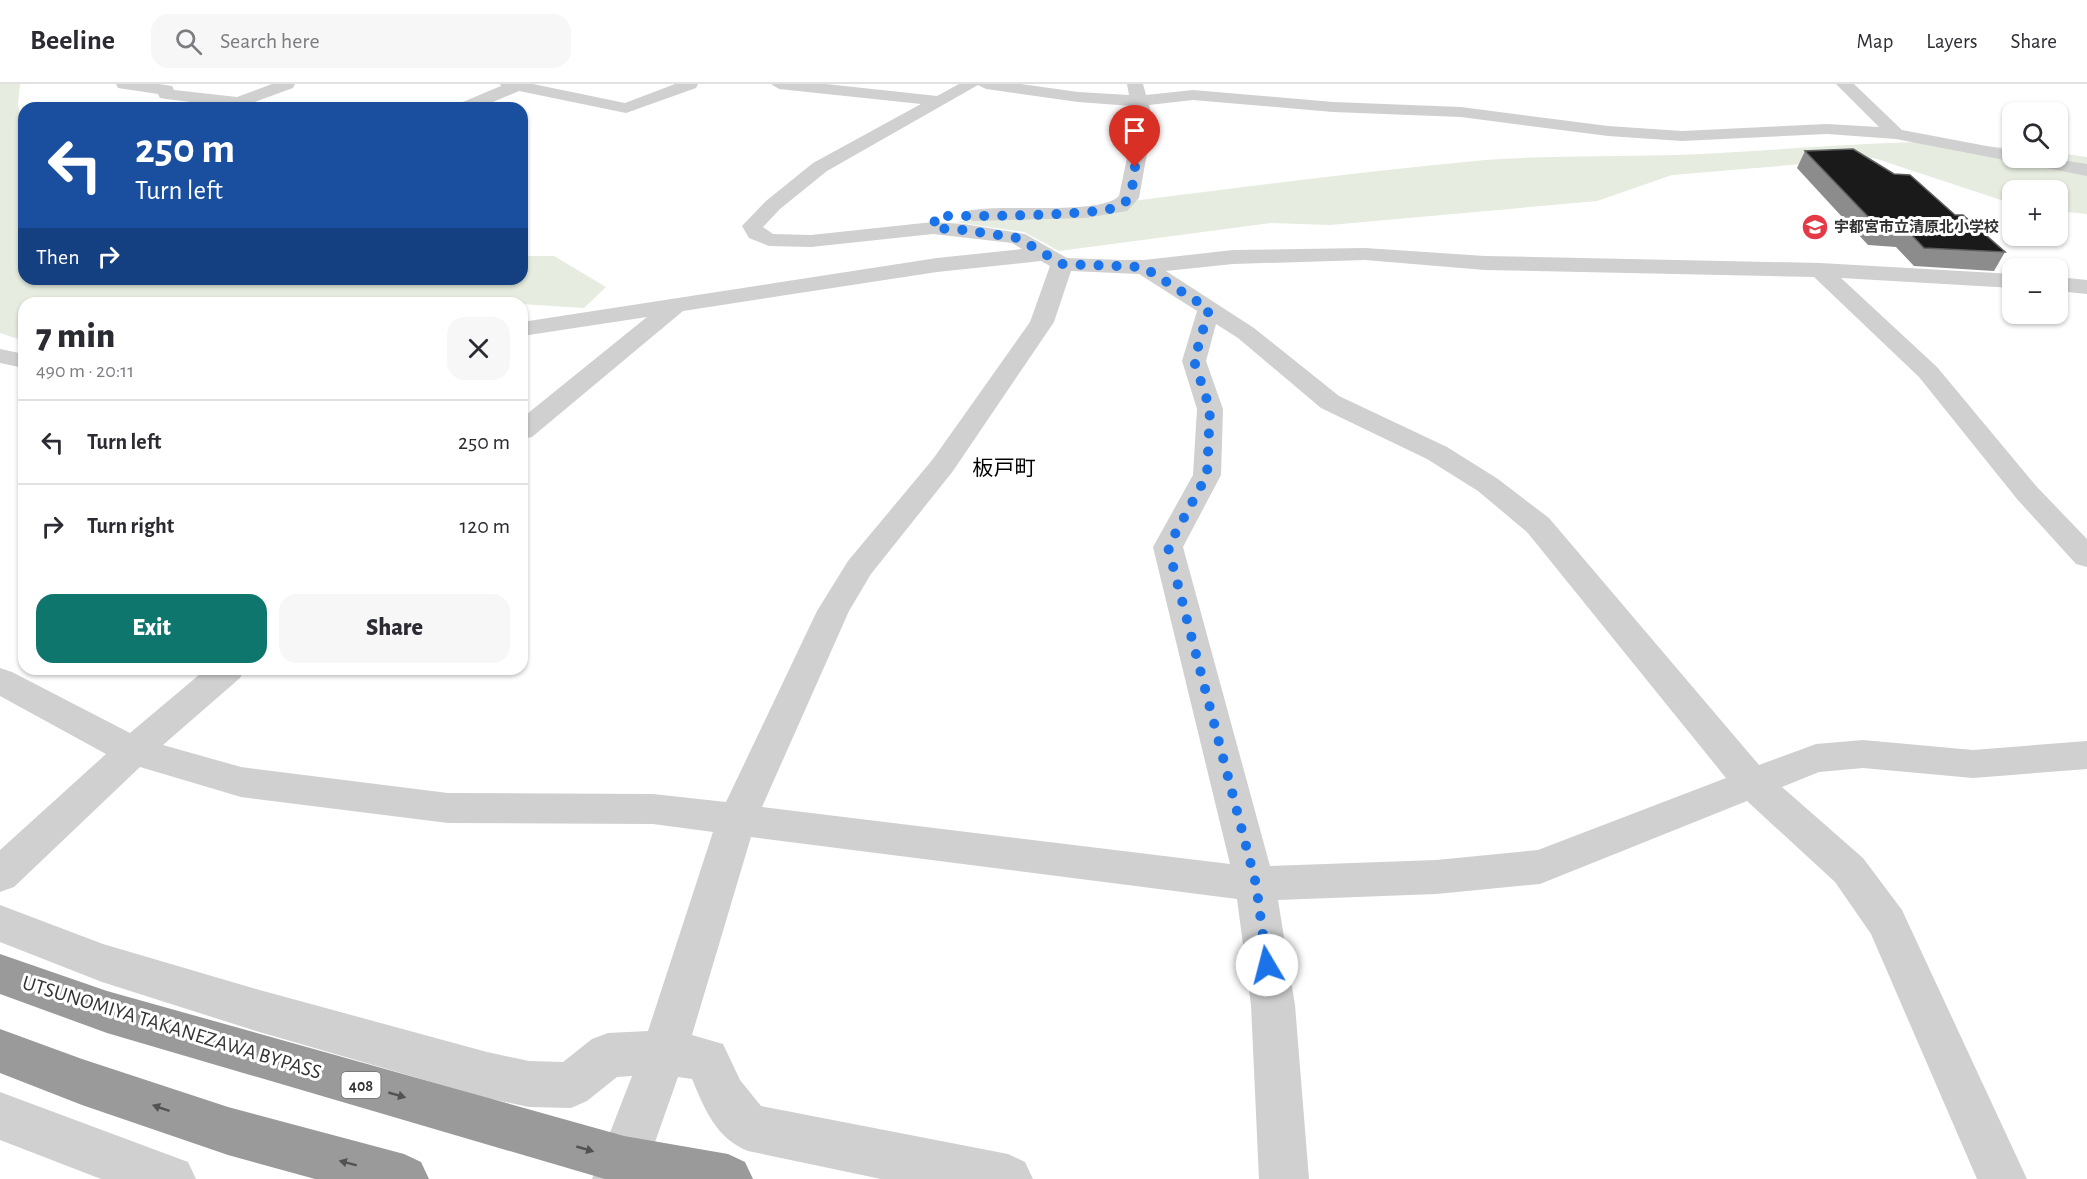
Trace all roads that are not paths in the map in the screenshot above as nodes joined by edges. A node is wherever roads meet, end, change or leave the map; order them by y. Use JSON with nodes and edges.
{"nodes":[{"id":1,"x":123,"y":84,"type":"edge"},
{"id":2,"x":287,"y":84,"type":"edge"},
{"id":3,"x":690,"y":84,"type":"edge"},
{"id":4,"x":779,"y":84,"type":"edge"},
{"id":5,"x":971,"y":84,"type":"edge"},
{"id":6,"x":986,"y":84,"type":"edge"},
{"id":7,"x":1844,"y":84,"type":"edge"},
{"id":8,"x":512,"y":85,"type":"edge"},
{"id":9,"x":871,"y":88,"type":"edge"},
{"id":10,"x":1138,"y":93,"type":"edge"},
{"id":11,"x":938,"y":101,"type":"junction"},
{"id":12,"x":239,"y":102,"type":"joint"},
{"id":13,"x":477,"y":102,"type":"edge"},
{"id":14,"x":1896,"y":134,"type":"junction"},
{"id":15,"x":2002,"y":154,"type":"edge"},
{"id":16,"x":2068,"y":161,"type":"edge"},
{"id":17,"x":2087,"y":163,"type":"edge"},
{"id":18,"x":2068,"y":166,"type":"edge"},
{"id":19,"x":2087,"y":170,"type":"edge"},
{"id":20,"x":933,"y":228,"type":"junction"},
{"id":21,"x":1052,"y":259,"type":"junction"},
{"id":22,"x":1143,"y":267,"type":"junction"},
{"id":23,"x":1820,"y":270,"type":"junction"},
{"id":24,"x":2002,"y":280,"type":"edge"},
{"id":25,"x":2068,"y":285,"type":"edge"},
{"id":26,"x":2087,"y":287,"type":"edge"},
{"id":27,"x":676,"y":305,"type":"junction"},
{"id":28,"x":1209,"y":309,"type":"junction"},
{"id":29,"x":528,"y":328,"type":"edge"},
{"id":30,"x":528,"y":425,"type":"edge"},
{"id":31,"x":2087,"y":557,"type":"edge"},
{"id":32,"x":221,"y":675,"type":"edge"},
{"id":33,"x":0,"y":681,"type":"edge"},
{"id":34,"x":133,"y":752,"type":"junction"},
{"id":35,"x":2087,"y":755,"type":"edge"},
{"id":36,"x":1753,"y":784,"type":"junction"},
{"id":37,"x":737,"y":819,"type":"junction"},
{"id":38,"x":0,"y":875,"type":"edge"},
{"id":39,"x":1256,"y":884,"type":"junction"},
{"id":40,"x":0,"y":923,"type":"edge"},
{"id":41,"x":0,"y":974,"type":"edge"},
{"id":42,"x":0,"y":1051,"type":"edge"},
{"id":43,"x":664,"y":1052,"type":"junction"},
{"id":44,"x":0,"y":1116,"type":"edge"},
{"id":45,"x":620,"y":1170,"type":"edge"},
{"id":46,"x":171,"y":1179,"type":"edge"},
{"id":47,"x":404,"y":1179,"type":"edge"},
{"id":48,"x":728,"y":1179,"type":"edge"},
{"id":49,"x":1008,"y":1179,"type":"edge"},
{"id":50,"x":1284,"y":1179,"type":"edge"},
{"id":51,"x":2002,"y":1179,"type":"edge"}],
"edges":[{"from":1,"to":12,"type":"street"},
{"from":2,"to":12,"type":"street"},
{"from":3,"to":8,"type":"street"},
{"from":4,"to":9,"type":"street"},
{"from":5,"to":11,"type":"street"},
{"from":6,"to":10,"type":"street"},
{"from":7,"to":14,"type":"street"},
{"from":8,"to":13,"type":"street"},
{"from":9,"to":11,"type":"street"},
{"from":10,"to":14,"type":"street"},
{"from":10,"to":20,"type":"street"},
{"from":11,"to":20,"type":"street"},
{"from":14,"to":15,"type":"street"},
{"from":16,"to":17,"type":"street"},
{"from":18,"to":19,"type":"street"},
{"from":20,"to":21,"type":"street"},
{"from":21,"to":22,"type":"street"},
{"from":21,"to":27,"type":"street"},
{"from":21,"to":37,"type":"street"},
{"from":22,"to":23,"type":"street"},
{"from":22,"to":28,"type":"street"},
{"from":23,"to":24,"type":"street"},
{"from":23,"to":31,"type":"street"},
{"from":25,"to":26,"type":"street"},
{"from":27,"to":29,"type":"street"},
{"from":27,"to":30,"type":"street"},
{"from":28,"to":36,"type":"street"},
{"from":28,"to":39,"type":"street"},
{"from":32,"to":34,"type":"street"},
{"from":33,"to":34,"type":"street"},
{"from":34,"to":37,"type":"street"},
{"from":34,"to":38,"type":"street"},
{"from":35,"to":36,"type":"street"},
{"from":36,"to":39,"type":"street"},
{"from":36,"to":51,"type":"street"},
{"from":37,"to":39,"type":"street"},
{"from":37,"to":43,"type":"street"},
{"from":39,"to":50,"type":"street"},
{"from":40,"to":43,"type":"street"},
{"from":41,"to":45,"type":"highway","name":"UTSUNOMIYA TAKANEZAWA BYPASS","number":"408","one_way":true},
{"from":47,"to":42,"type":"highway","one_way":true},
{"from":43,"to":45,"type":"street"},
{"from":43,"to":49,"type":"street"},
{"from":44,"to":46,"type":"street"},
{"from":45,"to":48,"type":"highway","name":"UTSUNOMIYA TAKANEZAWA BYPASS","number":"408"}]}
